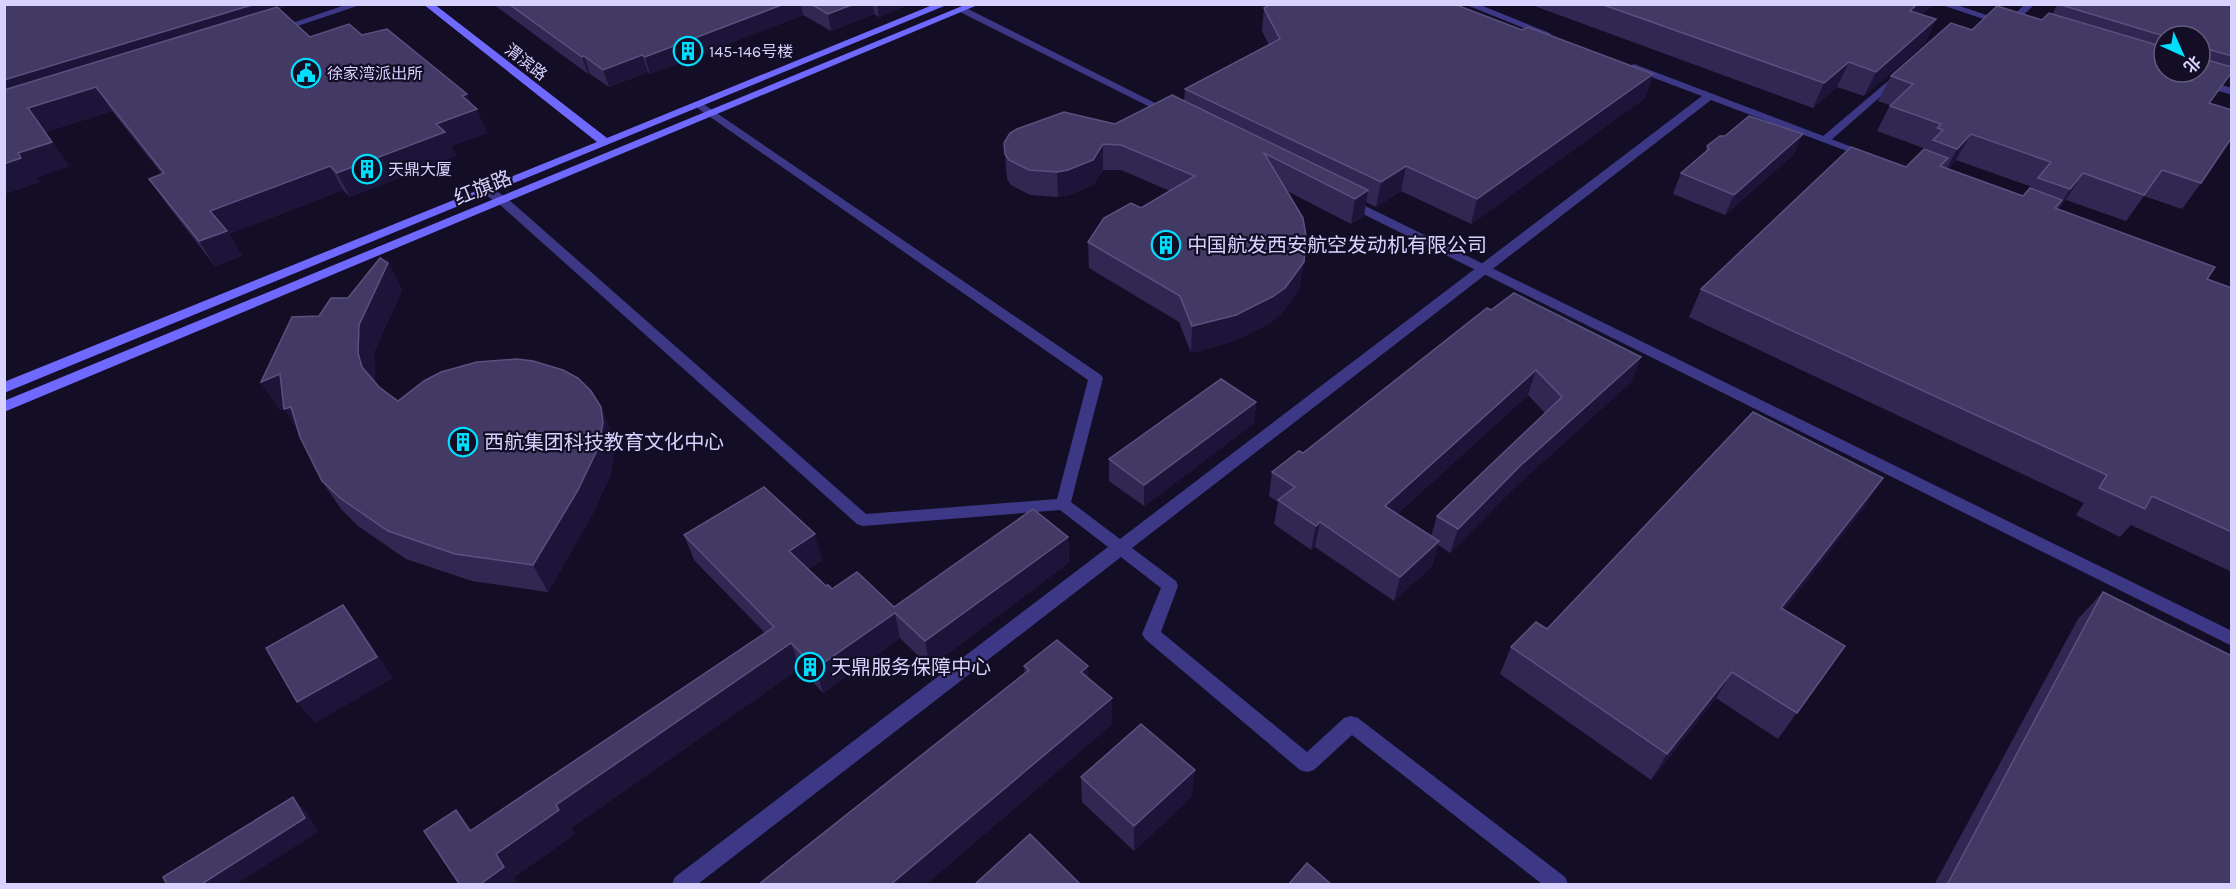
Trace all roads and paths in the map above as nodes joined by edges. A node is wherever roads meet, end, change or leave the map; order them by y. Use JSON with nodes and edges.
{"nodes":[{"id":1,"x":359,"y":4,"type":"edge"},
{"id":2,"x":427,"y":4,"type":"edge"},
{"id":3,"x":945,"y":4,"type":"edge"},
{"id":4,"x":1468,"y":4,"type":"edge"},
{"id":5,"x":1943,"y":4,"type":"edge"},
{"id":6,"x":2031,"y":4,"type":"edge"},
{"id":7,"x":970,"y":7,"type":"edge"},
{"id":8,"x":1969,"y":12,"type":"junction"},
{"id":9,"x":1960,"y":20,"type":"dead end"},
{"id":10,"x":2010,"y":25,"type":"junction"},
{"id":11,"x":2021,"y":28,"type":"edge"},
{"id":12,"x":267,"y":33,"type":"edge"},
{"id":13,"x":1556,"y":38,"type":"edge"},
{"id":14,"x":1622,"y":63,"type":"edge"},
{"id":15,"x":1906,"y":68,"type":"edge"},
{"id":16,"x":2205,"y":84,"type":"edge"},
{"id":17,"x":2232,"y":92,"type":"edge"},
{"id":18,"x":1709,"y":96,"type":"junction"},
{"id":19,"x":698,"y":105,"type":"junction"},
{"id":20,"x":711,"y":114,"type":"junction"},
{"id":21,"x":1186,"y":121,"type":"edge"},
{"id":22,"x":1826,"y":140,"type":"junction"},
{"id":23,"x":606,"y":143,"type":"junction"},
{"id":24,"x":1881,"y":160,"type":"edge"},
{"id":25,"x":488,"y":191,"type":"junction"},
{"id":26,"x":1335,"y":195,"type":"edge"},
{"id":27,"x":502,"y":201,"type":"junction"},
{"id":28,"x":1484,"y":269,"type":"junction"},
{"id":29,"x":4,"y":388,"type":"edge"},
{"id":30,"x":4,"y":407,"type":"edge"},
{"id":31,"x":1063,"y":504,"type":"junction"},
{"id":32,"x":1121,"y":548,"type":"junction"},
{"id":33,"x":2232,"y":639,"type":"edge"},
{"id":34,"x":682,"y":885,"type":"edge"},
{"id":35,"x":1558,"y":885,"type":"edge"}],
"edges":[{"from":1,"to":12,"type":"street"},
{"from":2,"to":23,"type":"main road","name":"渭滨路"},
{"from":3,"to":19,"type":"main road","name":"红旗路"},
{"from":4,"to":13,"type":"street"},
{"from":5,"to":8,"type":"street"},
{"from":6,"to":10,"type":"street"},
{"from":7,"to":20,"type":"main road","name":"红旗路"},
{"from":7,"to":21,"type":"street"},
{"from":8,"to":9,"type":"street"},
{"from":8,"to":10,"type":"street"},
{"from":10,"to":11,"type":"street"},
{"from":14,"to":18,"type":"street"},
{"from":15,"to":22,"type":"street"},
{"from":16,"to":17,"type":"street"},
{"from":18,"to":22,"type":"street"},
{"from":18,"to":28,"type":"street"},
{"from":19,"to":20,"type":"street"},
{"from":19,"to":23,"type":"main road","name":"红旗路"},
{"from":20,"to":27,"type":"main road","name":"红旗路"},
{"from":20,"to":31,"type":"street"},
{"from":22,"to":24,"type":"street"},
{"from":23,"to":25,"type":"main road","name":"红旗路"},
{"from":25,"to":27,"type":"street"},
{"from":25,"to":29,"type":"main road","name":"红旗路"},
{"from":26,"to":28,"type":"street"},
{"from":27,"to":30,"type":"main road","name":"红旗路"},
{"from":27,"to":31,"type":"street"},
{"from":28,"to":32,"type":"street"},
{"from":28,"to":33,"type":"street"},
{"from":31,"to":32,"type":"street"},
{"from":32,"to":34,"type":"street"},
{"from":32,"to":35,"type":"street"}]}
